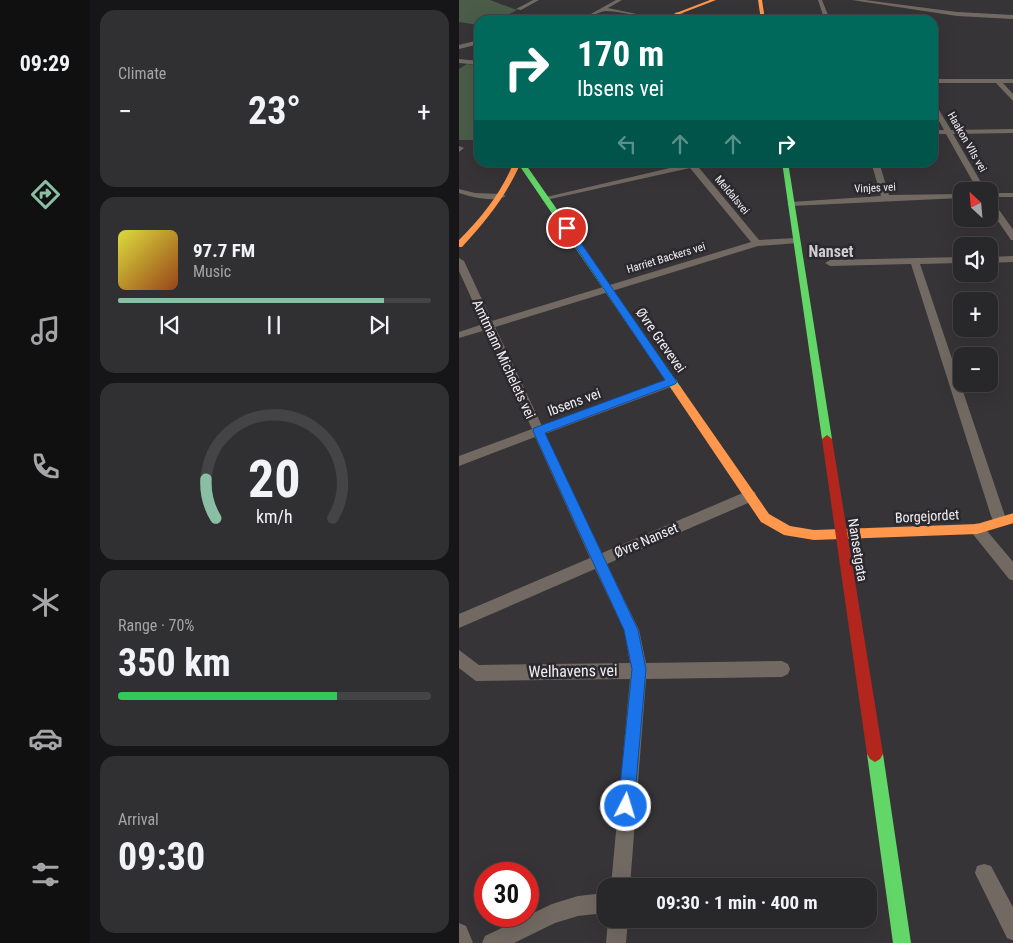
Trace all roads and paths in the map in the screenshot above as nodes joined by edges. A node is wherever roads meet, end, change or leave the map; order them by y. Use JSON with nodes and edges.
{"nodes":[{"id":1,"x":537,"y":0,"type":"edge"},
{"id":2,"x":620,"y":0,"type":"edge"},
{"id":3,"x":714,"y":0,"type":"edge"},
{"id":4,"x":760,"y":0,"type":"edge"},
{"id":5,"x":820,"y":0,"type":"edge"},
{"id":6,"x":854,"y":0,"type":"edge"},
{"id":7,"x":519,"y":9,"type":"dead end"},
{"id":8,"x":604,"y":9,"type":"junction"},
{"id":9,"x":676,"y":14,"type":"joint"},
{"id":10,"x":593,"y":15,"type":"edge"},
{"id":11,"x":635,"y":15,"type":"edge"},
{"id":12,"x":680,"y":15,"type":"edge"},
{"id":13,"x":762,"y":15,"type":"edge"},
{"id":14,"x":825,"y":15,"type":"edge"},
{"id":15,"x":1013,"y":17,"type":"edge"},
{"id":16,"x":474,"y":43,"type":"edge"},
{"id":17,"x":459,"y":47,"type":"edge"},
{"id":18,"x":459,"y":61,"type":"edge"},
{"id":19,"x":468,"y":62,"type":"junction"},
{"id":20,"x":474,"y":63,"type":"edge"},
{"id":21,"x":459,"y":67,"type":"edge"},
{"id":22,"x":1013,"y":80,"type":"edge"},
{"id":23,"x":938,"y":81,"type":"edge"},
{"id":24,"x":998,"y":81,"type":"junction"},
{"id":25,"x":1013,"y":100,"type":"edge"},
{"id":26,"x":938,"y":114,"type":"edge"},
{"id":27,"x":947,"y":131,"type":"junction"},
{"id":28,"x":1013,"y":131,"type":"edge"},
{"id":29,"x":938,"y":132,"type":"edge"},
{"id":30,"x":516,"y":167,"type":"edge"},
{"id":31,"x":523,"y":167,"type":"edge"},
{"id":32,"x":678,"y":167,"type":"edge"},
{"id":33,"x":694,"y":167,"type":"edge"},
{"id":34,"x":786,"y":167,"type":"edge"},
{"id":35,"x":877,"y":167,"type":"edge"},
{"id":36,"x":977,"y":182,"type":"edge"},
{"id":37,"x":459,"y":191,"type":"edge"},
{"id":38,"x":998,"y":195,"type":"edge"},
{"id":39,"x":1013,"y":195,"type":"edge"},
{"id":40,"x":502,"y":196,"type":"junction"},
{"id":41,"x":953,"y":196,"type":"edge"},
{"id":42,"x":546,"y":198,"type":"junction"},
{"id":43,"x":886,"y":198,"type":"junction"},
{"id":44,"x":791,"y":204,"type":"junction"},
{"id":45,"x":998,"y":216,"type":"edge"},
{"id":46,"x":1013,"y":238,"type":"edge"},
{"id":47,"x":796,"y":241,"type":"junction"},
{"id":48,"x":757,"y":243,"type":"junction"},
{"id":49,"x":459,"y":244,"type":"edge"},
{"id":50,"x":1013,"y":259,"type":"edge"},
{"id":51,"x":953,"y":260,"type":"edge"},
{"id":52,"x":998,"y":260,"type":"edge"},
{"id":53,"x":459,"y":261,"type":"edge"},
{"id":54,"x":915,"y":261,"type":"junction"},
{"id":55,"x":830,"y":263,"type":"dead end"},
{"id":56,"x":607,"y":289,"type":"junction"},
{"id":57,"x":489,"y":326,"type":"junction"},
{"id":58,"x":459,"y":335,"type":"edge"},
{"id":59,"x":672,"y":382,"type":"junction"},
{"id":60,"x":538,"y":431,"type":"junction"},
{"id":61,"x":459,"y":461,"type":"edge"},
{"id":62,"x":751,"y":496,"type":"junction"},
{"id":63,"x":998,"y":516,"type":"dead end"},
{"id":64,"x":1013,"y":518,"type":"edge"},
{"id":65,"x":977,"y":529,"type":"junction"},
{"id":66,"x":841,"y":534,"type":"junction"},
{"id":67,"x":597,"y":561,"type":"junction"},
{"id":68,"x":1013,"y":575,"type":"edge"},
{"id":69,"x":459,"y":621,"type":"edge"},
{"id":70,"x":459,"y":658,"type":"edge"},
{"id":71,"x":639,"y":669,"type":"junction"},
{"id":72,"x":782,"y":669,"type":"dead end"},
{"id":73,"x":984,"y":873,"type":"dead end"},
{"id":74,"x":621,"y":878,"type":"edge"},
{"id":75,"x":597,"y":904,"type":"edge"},
{"id":76,"x":617,"y":928,"type":"edge"},
{"id":77,"x":1013,"y":931,"type":"edge"},
{"id":78,"x":459,"y":933,"type":"edge"},
{"id":79,"x":463,"y":943,"type":"edge"},
{"id":80,"x":492,"y":943,"type":"edge"},
{"id":81,"x":616,"y":943,"type":"edge"},
{"id":82,"x":902,"y":943,"type":"edge"}],
"edges":[{"from":1,"to":7,"type":"street"},
{"from":2,"to":8,"type":"street"},
{"from":3,"to":9,"type":"street"},
{"from":4,"to":13,"type":"street"},
{"from":5,"to":14,"type":"street"},
{"from":6,"to":15,"type":"street"},
{"from":8,"to":10,"type":"street"},
{"from":8,"to":11,"type":"street"},
{"from":9,"to":12,"type":"street"},
{"from":16,"to":17,"type":"street"},
{"from":18,"to":19,"type":"street"},
{"from":19,"to":20,"type":"street"},
{"from":19,"to":21,"type":"street"},
{"from":22,"to":24,"type":"street"},
{"from":23,"to":24,"type":"street"},
{"from":24,"to":25,"type":"street"},
{"from":26,"to":27,"type":"street","name":"Haakon VIIs vei"},
{"from":27,"to":28,"type":"street"},
{"from":27,"to":29,"type":"street"},
{"from":27,"to":36,"type":"street","name":"Haakon VIIs vei"},
{"from":30,"to":40,"type":"street"},
{"from":31,"to":42,"type":"street","name":"Øvre Grevevei"},
{"from":32,"to":42,"type":"street"},
{"from":33,"to":48,"type":"street","name":"Meldalsvei"},
{"from":34,"to":44,"type":"street","name":"Nansetgata"},
{"from":35,"to":43,"type":"street"},
{"from":37,"to":40,"type":"street"},
{"from":38,"to":39,"type":"street"},
{"from":40,"to":49,"type":"street"},
{"from":41,"to":43,"type":"street","name":"Vinjes vei"},
{"from":42,"to":56,"type":"street","name":"Øvre Grevevei"},
{"from":43,"to":44,"type":"street","name":"Vinjes vei"},
{"from":44,"to":47,"type":"street","name":"Nansetgata"},
{"from":45,"to":46,"type":"street"},
{"from":47,"to":48,"type":"street","name":"Harriet Backers vei"},
{"from":47,"to":66,"type":"street","name":"Nansetgata"},
{"from":48,"to":56,"type":"street","name":"Harriet Backers vei"},
{"from":50,"to":52,"type":"street"},
{"from":51,"to":54,"type":"street"},
{"from":53,"to":57,"type":"street","name":"Amtmann Michelets vei"},
{"from":54,"to":55,"type":"street"},
{"from":54,"to":63,"type":"street"},
{"from":56,"to":57,"type":"street","name":"Harriet Backers vei"},
{"from":56,"to":59,"type":"street","name":"Øvre Grevevei"},
{"from":57,"to":58,"type":"street","name":"Harriet Backers vei"},
{"from":57,"to":60,"type":"street","name":"Amtmann Michelets vei"},
{"from":59,"to":60,"type":"street","name":"Ibsens vei"},
{"from":59,"to":62,"type":"street","name":"Øvre Grevevei"},
{"from":60,"to":61,"type":"street","name":"Ibsens vei"},
{"from":60,"to":67,"type":"street","name":"Amtmann Michelets vei"},
{"from":62,"to":66,"type":"street","name":"Øvre Grevevei"},
{"from":62,"to":67,"type":"street","name":"Øvre Nanset"},
{"from":64,"to":65,"type":"street","name":"Borgejordet"},
{"from":65,"to":66,"type":"street","name":"Borgejordet"},
{"from":65,"to":68,"type":"street"},
{"from":66,"to":82,"type":"street","name":"Nansetgata"},
{"from":67,"to":69,"type":"street","name":"Øvre Nanset"},
{"from":67,"to":71,"type":"street","name":"Amtmann Michelets vei"},
{"from":70,"to":71,"type":"street","name":"Welhavens vei"},
{"from":71,"to":72,"type":"street","name":"Welhavens vei"},
{"from":71,"to":74,"type":"street","name":"Amtmann Michelets vei"},
{"from":73,"to":77,"type":"street"},
{"from":75,"to":80,"type":"street"},
{"from":76,"to":81,"type":"street"},
{"from":78,"to":79,"type":"street"}]}
